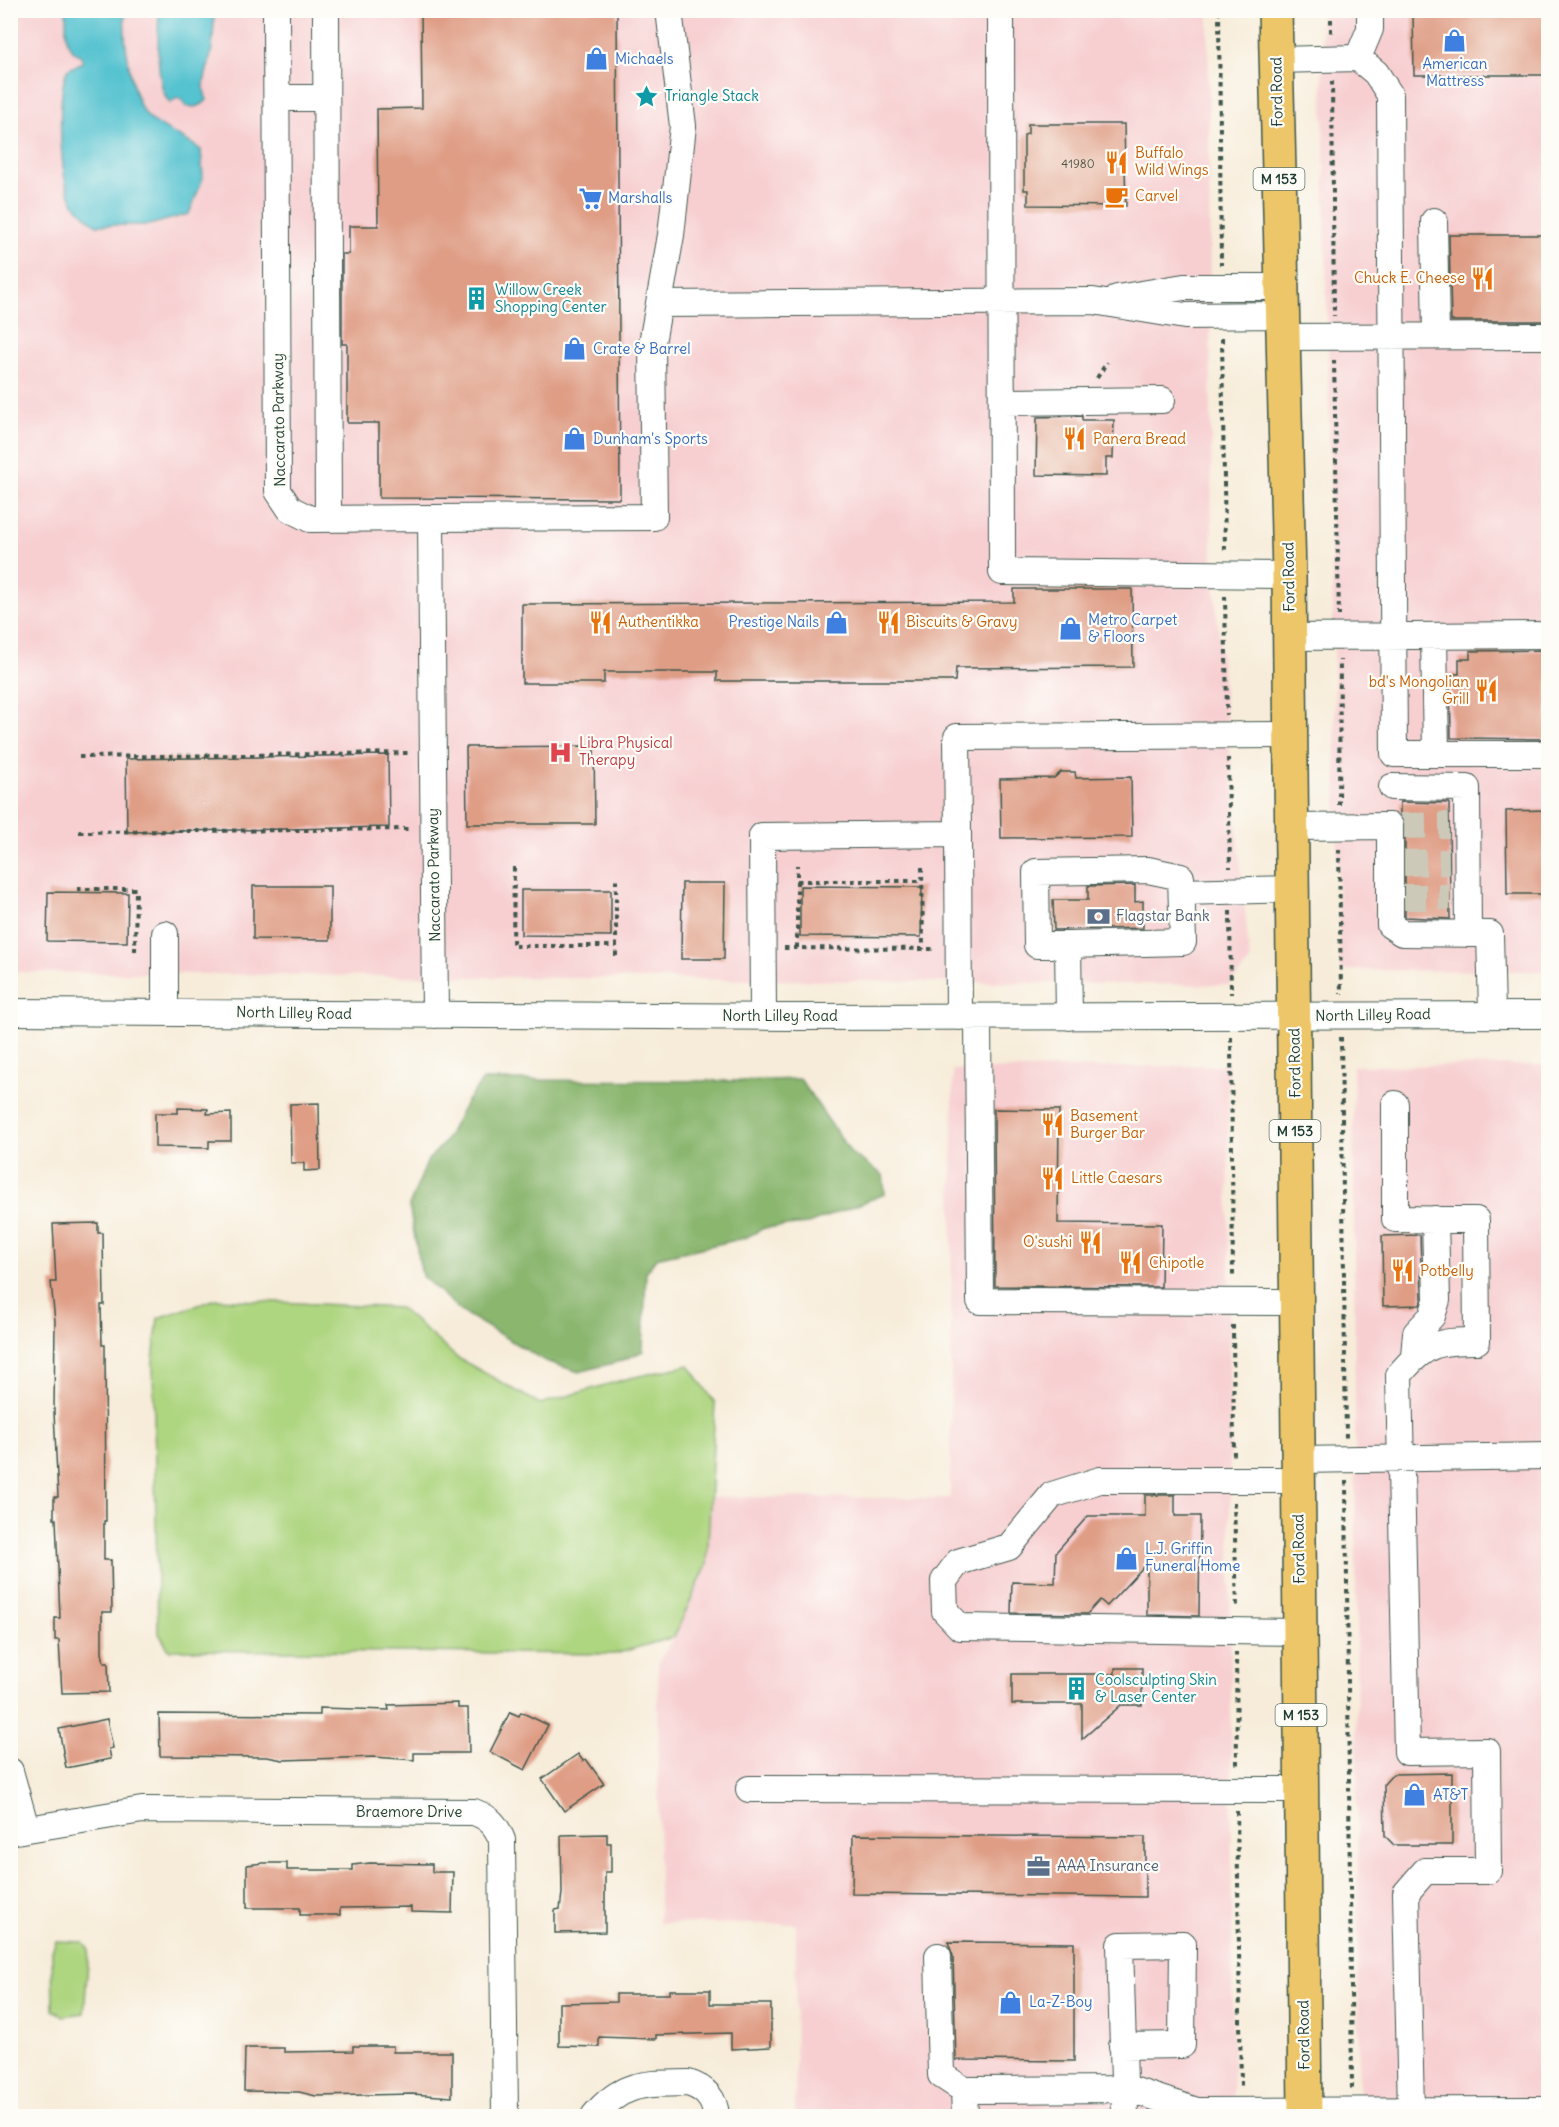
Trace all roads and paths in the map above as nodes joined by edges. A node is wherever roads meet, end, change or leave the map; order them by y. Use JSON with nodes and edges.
{"nodes":[{"id":1,"x":276,"y":10,"type":"edge"},
{"id":2,"x":326,"y":10,"type":"edge"},
{"id":3,"x":669,"y":10,"type":"edge"},
{"id":4,"x":1001,"y":10,"type":"edge"},
{"id":5,"x":1219,"y":10,"type":"edge"},
{"id":6,"x":1275,"y":10,"type":"edge"},
{"id":7,"x":1330,"y":10,"type":"edge"},
{"id":8,"x":1370,"y":10,"type":"edge"},
{"id":9,"x":1358,"y":58,"type":"junction"},
{"id":10,"x":1332,"y":59,"type":"junction"},
{"id":11,"x":1276,"y":60,"type":"junction"},
{"id":12,"x":277,"y":98,"type":"junction"},
{"id":13,"x":326,"y":98,"type":"junction"},
{"id":14,"x":1434,"y":220,"type":"dead end"},
{"id":15,"x":1221,"y":288,"type":"junction"},
{"id":16,"x":1001,"y":301,"type":"junction"},
{"id":17,"x":1093,"y":301,"type":"junction"},
{"id":18,"x":658,"y":304,"type":"junction"},
{"id":19,"x":1282,"y":313,"type":"junction"},
{"id":20,"x":1221,"y":333,"type":"dead end"},
{"id":21,"x":1334,"y":336,"type":"junction"},
{"id":22,"x":1436,"y":336,"type":"junction"},
{"id":23,"x":1548,"y":336,"type":"edge"},
{"id":24,"x":1390,"y":337,"type":"junction"},
{"id":25,"x":1107,"y":362,"type":"dead end"},
{"id":26,"x":1102,"y":370,"type":"dead end"},
{"id":27,"x":1162,"y":400,"type":"dead end"},
{"id":28,"x":1002,"y":402,"type":"junction"},
{"id":29,"x":431,"y":518,"type":"junction"},
{"id":30,"x":328,"y":519,"type":"junction"},
{"id":31,"x":1289,"y":574,"type":"junction"},
{"id":32,"x":1225,"y":575,"type":"junction"},
{"id":33,"x":1548,"y":635,"type":"edge"},
{"id":34,"x":1434,"y":636,"type":"junction"},
{"id":35,"x":1290,"y":637,"type":"junction"},
{"id":36,"x":1340,"y":637,"type":"junction"},
{"id":37,"x":1394,"y":637,"type":"junction"},
{"id":38,"x":1228,"y":735,"type":"junction"},
{"id":39,"x":1291,"y":735,"type":"junction"},
{"id":40,"x":1394,"y":754,"type":"junction"},
{"id":41,"x":1436,"y":754,"type":"junction"},
{"id":42,"x":1548,"y":754,"type":"edge"},
{"id":43,"x":79,"y":757,"type":"dead end"},
{"id":44,"x":411,"y":763,"type":"dead end"},
{"id":45,"x":1392,"y":787,"type":"junction"},
{"id":46,"x":412,"y":818,"type":"dead end"},
{"id":47,"x":1395,"y":826,"type":"junction"},
{"id":48,"x":1292,"y":827,"type":"junction"},
{"id":49,"x":1339,"y":827,"type":"junction"},
{"id":50,"x":79,"y":832,"type":"dead end"},
{"id":51,"x":957,"y":834,"type":"junction"},
{"id":52,"x":797,"y":865,"type":"dead end"},
{"id":53,"x":514,"y":867,"type":"dead end"},
{"id":54,"x":922,"y":867,"type":"dead end"},
{"id":55,"x":616,"y":879,"type":"dead end"},
{"id":56,"x":922,"y":881,"type":"junction"},
{"id":57,"x":797,"y":882,"type":"junction"},
{"id":58,"x":77,"y":889,"type":"dead end"},
{"id":59,"x":1293,"y":889,"type":"junction"},
{"id":60,"x":1230,"y":891,"type":"junction"},
{"id":61,"x":1182,"y":892,"type":"junction"},
{"id":62,"x":165,"y":934,"type":"dead end"},
{"id":63,"x":1468,"y":934,"type":"junction"},
{"id":64,"x":1068,"y":945,"type":"junction"},
{"id":65,"x":616,"y":946,"type":"junction"},
{"id":66,"x":778,"y":948,"type":"dead end"},
{"id":67,"x":797,"y":948,"type":"junction"},
{"id":68,"x":922,"y":949,"type":"junction"},
{"id":69,"x":946,"y":949,"type":"dead end"},
{"id":70,"x":135,"y":951,"type":"dead end"},
{"id":71,"x":616,"y":956,"type":"dead end"},
{"id":72,"x":1341,"y":974,"type":"dead end"},
{"id":73,"x":1231,"y":975,"type":"dead end"},
{"id":74,"x":165,"y":1011,"type":"junction"},
{"id":75,"x":10,"y":1012,"type":"edge"},
{"id":76,"x":1492,"y":1013,"type":"junction"},
{"id":77,"x":435,"y":1015,"type":"junction"},
{"id":78,"x":1548,"y":1015,"type":"edge"},
{"id":79,"x":763,"y":1017,"type":"junction"},
{"id":80,"x":968,"y":1017,"type":"junction"},
{"id":81,"x":1069,"y":1017,"type":"junction"},
{"id":82,"x":1294,"y":1017,"type":"junction"},
{"id":83,"x":1231,"y":1043,"type":"dead end"},
{"id":84,"x":1342,"y":1058,"type":"dead end"},
{"id":85,"x":1395,"y":1104,"type":"dead end"},
{"id":86,"x":1435,"y":1219,"type":"junction"},
{"id":87,"x":1233,"y":1279,"type":"dead end"},
{"id":88,"x":1297,"y":1302,"type":"junction"},
{"id":89,"x":1233,"y":1323,"type":"dead end"},
{"id":90,"x":1414,"y":1356,"type":"junction"},
{"id":91,"x":1548,"y":1456,"type":"edge"},
{"id":92,"x":1400,"y":1458,"type":"junction"},
{"id":93,"x":1346,"y":1459,"type":"junction"},
{"id":94,"x":1234,"y":1460,"type":"dead end"},
{"id":95,"x":1299,"y":1470,"type":"junction"},
{"id":96,"x":1234,"y":1502,"type":"dead end"},
{"id":97,"x":1237,"y":1621,"type":"dead end"},
{"id":98,"x":1300,"y":1632,"type":"junction"},
{"id":99,"x":1236,"y":1652,"type":"dead end"},
{"id":100,"x":10,"y":1771,"type":"edge"},
{"id":101,"x":1237,"y":1778,"type":"dead end"},
{"id":102,"x":748,"y":1789,"type":"dead end"},
{"id":103,"x":1302,"y":1790,"type":"junction"},
{"id":104,"x":1237,"y":1811,"type":"dead end"},
{"id":105,"x":18,"y":1830,"type":"edge"},
{"id":106,"x":938,"y":1956,"type":"dead end"},
{"id":107,"x":1122,"y":2046,"type":"junction"},
{"id":108,"x":1124,"y":2089,"type":"junction"},
{"id":109,"x":964,"y":2090,"type":"junction"},
{"id":110,"x":1241,"y":2090,"type":"dead end"},
{"id":111,"x":1352,"y":2110,"type":"junction"},
{"id":112,"x":1411,"y":2110,"type":"junction"},
{"id":113,"x":1548,"y":2110,"type":"edge"},
{"id":114,"x":1479,"y":2113,"type":"edge"},
{"id":115,"x":1305,"y":2114,"type":"edge"},
{"id":116,"x":506,"y":2116,"type":"edge"},
{"id":117,"x":594,"y":2116,"type":"edge"},
{"id":118,"x":716,"y":2116,"type":"edge"},
{"id":119,"x":964,"y":2116,"type":"edge"},
{"id":120,"x":1125,"y":2116,"type":"edge"}],
"edges":[{"from":1,"to":12,"type":"street","name":"Naccarato Parkway"},
{"from":2,"to":13,"type":"street"},
{"from":3,"to":18,"type":"street"},
{"from":4,"to":16,"type":"street"},
{"from":5,"to":15,"type":"path"},
{"from":6,"to":11,"type":"main road","name":"Ford Road","number":"M 153"},
{"from":7,"to":10,"type":"path"},
{"from":8,"to":9,"type":"street"},
{"from":9,"to":10,"type":"street"},
{"from":9,"to":24,"type":"street"},
{"from":10,"to":11,"type":"street"},
{"from":10,"to":21,"type":"path"},
{"from":11,"to":19,"type":"main road","name":"Ford Road","number":"M 153"},
{"from":12,"to":13,"type":"street"},
{"from":12,"to":30,"type":"street","name":"Naccarato Parkway"},
{"from":13,"to":30,"type":"street"},
{"from":14,"to":22,"type":"street"},
{"from":15,"to":17,"type":"street"},
{"from":15,"to":19,"type":"street"},
{"from":16,"to":17,"type":"street"},
{"from":16,"to":18,"type":"street"},
{"from":16,"to":28,"type":"street"},
{"from":17,"to":19,"type":"street"},
{"from":18,"to":29,"type":"street"},
{"from":19,"to":21,"type":"street"},
{"from":19,"to":31,"type":"main road","name":"Ford Road","number":"M 153"},
{"from":20,"to":32,"type":"path"},
{"from":21,"to":24,"type":"street"},
{"from":21,"to":36,"type":"path"},
{"from":22,"to":23,"type":"street"},
{"from":22,"to":24,"type":"street"},
{"from":24,"to":37,"type":"street"},
{"from":25,"to":26,"type":"path"},
{"from":27,"to":28,"type":"street"},
{"from":28,"to":32,"type":"street"},
{"from":29,"to":30,"type":"street","name":"Naccarato Parkway"},
{"from":29,"to":77,"type":"street","name":"Naccarato Parkway"},
{"from":31,"to":32,"type":"street"},
{"from":31,"to":35,"type":"main road","name":"Ford Road","number":"M 153"},
{"from":32,"to":38,"type":"path"},
{"from":33,"to":34,"type":"street"},
{"from":34,"to":37,"type":"street"},
{"from":34,"to":41,"type":"street"},
{"from":35,"to":36,"type":"street"},
{"from":35,"to":39,"type":"main road","name":"Ford Road","number":"M 153"},
{"from":36,"to":37,"type":"street"},
{"from":36,"to":49,"type":"path"},
{"from":37,"to":40,"type":"street"},
{"from":38,"to":39,"type":"street"},
{"from":38,"to":51,"type":"street"},
{"from":38,"to":60,"type":"path"},
{"from":39,"to":48,"type":"main road","name":"Ford Road","number":"M 153"},
{"from":40,"to":41,"type":"street"},
{"from":40,"to":45,"type":"street"},
{"from":41,"to":42,"type":"street"},
{"from":43,"to":44,"type":"path"},
{"from":45,"to":47,"type":"street"},
{"from":45,"to":63,"type":"street"},
{"from":46,"to":50,"type":"path"},
{"from":47,"to":49,"type":"street"},
{"from":47,"to":63,"type":"street"},
{"from":48,"to":49,"type":"street"},
{"from":48,"to":59,"type":"main road","name":"Ford Road","number":"M 153"},
{"from":49,"to":72,"type":"path"},
{"from":51,"to":79,"type":"street"},
{"from":51,"to":80,"type":"street"},
{"from":52,"to":57,"type":"path"},
{"from":53,"to":65,"type":"path"},
{"from":54,"to":56,"type":"path"},
{"from":55,"to":65,"type":"path"},
{"from":56,"to":57,"type":"path"},
{"from":56,"to":68,"type":"path"},
{"from":57,"to":67,"type":"path"},
{"from":58,"to":70,"type":"path"},
{"from":59,"to":60,"type":"street"},
{"from":59,"to":82,"type":"main road","name":"Ford Road","number":"M 153"},
{"from":60,"to":61,"type":"street"},
{"from":60,"to":73,"type":"path"},
{"from":61,"to":64,"type":"street"},
{"from":61,"to":64,"type":"street"},
{"from":62,"to":74,"type":"street"},
{"from":63,"to":76,"type":"street"},
{"from":64,"to":81,"type":"street"},
{"from":65,"to":71,"type":"path"},
{"from":66,"to":67,"type":"path"},
{"from":67,"to":68,"type":"path"},
{"from":68,"to":69,"type":"path"},
{"from":74,"to":75,"type":"street","name":"North Lilley Road"},
{"from":74,"to":77,"type":"street","name":"North Lilley Road"},
{"from":76,"to":78,"type":"street","name":"North Lilley Road"},
{"from":76,"to":82,"type":"street","name":"North Lilley Road"},
{"from":77,"to":79,"type":"street","name":"North Lilley Road"},
{"from":79,"to":80,"type":"street","name":"North Lilley Road"},
{"from":80,"to":81,"type":"street","name":"North Lilley Road"},
{"from":80,"to":88,"type":"street"},
{"from":81,"to":82,"type":"street","name":"North Lilley Road"},
{"from":82,"to":88,"type":"main road","name":"Ford Road","number":"M 153"},
{"from":83,"to":87,"type":"path"},
{"from":84,"to":93,"type":"path"},
{"from":85,"to":86,"type":"street"},
{"from":86,"to":90,"type":"street"},
{"from":86,"to":90,"type":"street"},
{"from":88,"to":95,"type":"main road","name":"Ford Road","number":"M 153"},
{"from":89,"to":94,"type":"path"},
{"from":90,"to":92,"type":"street"},
{"from":91,"to":92,"type":"street"},
{"from":92,"to":93,"type":"street"},
{"from":92,"to":112,"type":"street"},
{"from":93,"to":95,"type":"street"},
{"from":93,"to":111,"type":"path"},
{"from":95,"to":98,"type":"main road","name":"Ford Road","number":"M 153"},
{"from":95,"to":98,"type":"street"},
{"from":96,"to":97,"type":"path"},
{"from":98,"to":103,"type":"main road","name":"Ford Road","number":"M 153"},
{"from":99,"to":101,"type":"path"},
{"from":100,"to":105,"type":"street"},
{"from":102,"to":103,"type":"street"},
{"from":103,"to":115,"type":"main road","name":"Ford Road","number":"M 153"},
{"from":104,"to":110,"type":"path"},
{"from":105,"to":116,"type":"street","name":"Braemore Drive"},
{"from":106,"to":109,"type":"street"},
{"from":107,"to":107,"type":"street"},
{"from":107,"to":108,"type":"street"},
{"from":108,"to":109,"type":"street"},
{"from":108,"to":115,"type":"street"},
{"from":108,"to":120,"type":"street"},
{"from":109,"to":119,"type":"street"},
{"from":111,"to":112,"type":"street"},
{"from":111,"to":115,"type":"street"},
{"from":112,"to":114,"type":"street"},
{"from":113,"to":114,"type":"street"},
{"from":117,"to":118,"type":"street"}]}
